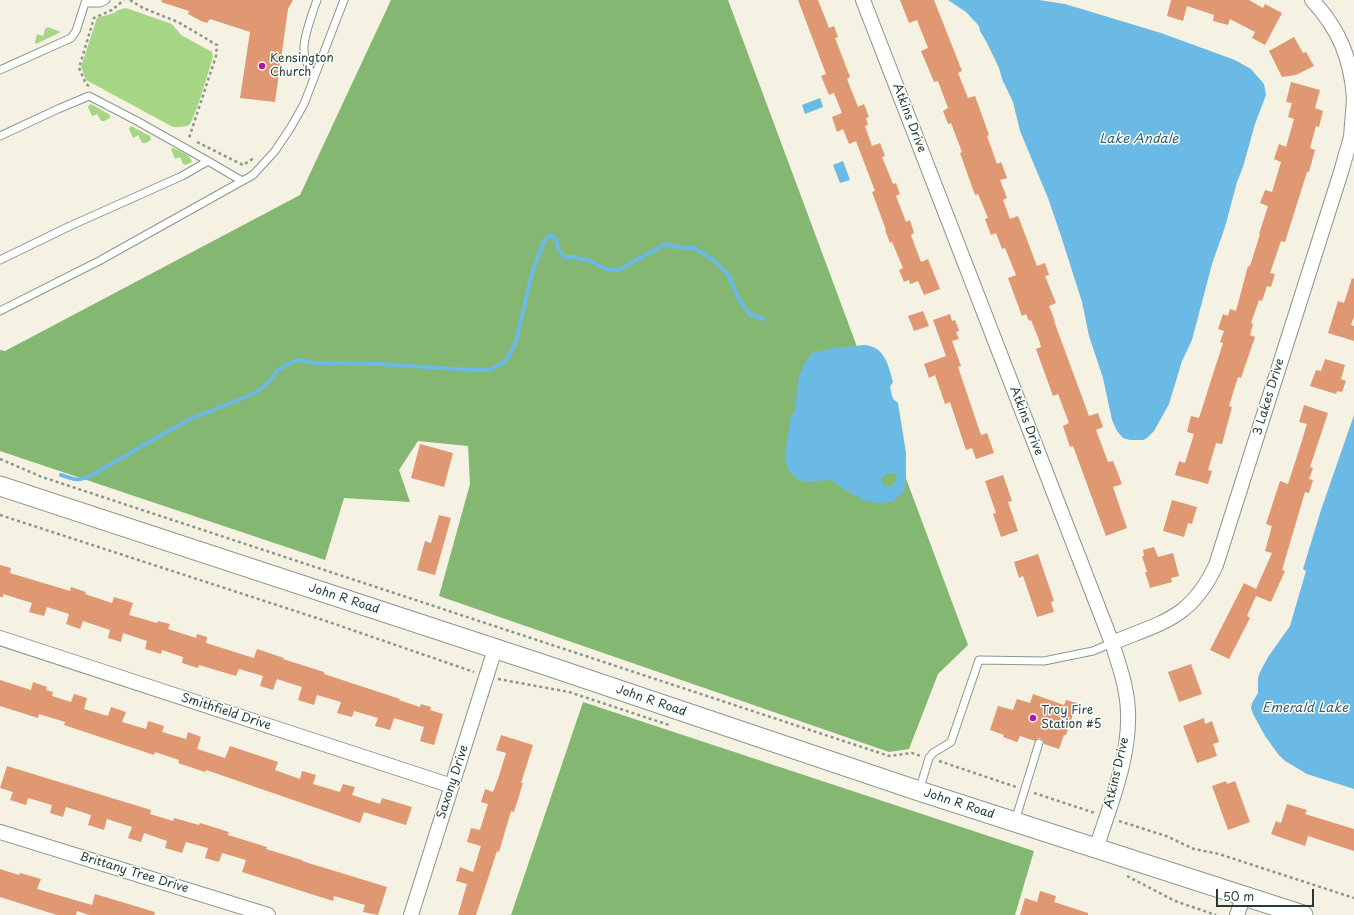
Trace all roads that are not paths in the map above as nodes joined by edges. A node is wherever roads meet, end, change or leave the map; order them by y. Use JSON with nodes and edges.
{"nodes":[{"id":1,"x":106,"y":0,"type":"edge"},
{"id":2,"x":317,"y":0,"type":"edge"},
{"id":3,"x":344,"y":0,"type":"edge"},
{"id":4,"x":863,"y":0,"type":"edge"},
{"id":5,"x":1312,"y":0,"type":"edge"},
{"id":6,"x":86,"y":1,"type":"edge"},
{"id":7,"x":0,"y":70,"type":"edge"},
{"id":8,"x":314,"y":76,"type":"junction"},
{"id":9,"x":1354,"y":98,"type":"edge"},
{"id":10,"x":0,"y":136,"type":"edge"},
{"id":11,"x":208,"y":161,"type":"junction"},
{"id":12,"x":242,"y":181,"type":"junction"},
{"id":13,"x":0,"y":260,"type":"edge"},
{"id":14,"x":0,"y":311,"type":"edge"},
{"id":15,"x":0,"y":486,"type":"edge"},
{"id":16,"x":0,"y":638,"type":"edge"},
{"id":17,"x":1112,"y":643,"type":"junction"},
{"id":18,"x":495,"y":649,"type":"junction"},
{"id":19,"x":1039,"y":742,"type":"dead end"},
{"id":20,"x":452,"y":786,"type":"junction"},
{"id":21,"x":919,"y":791,"type":"junction"},
{"id":22,"x":1014,"y":822,"type":"junction"},
{"id":23,"x":0,"y":832,"type":"edge"},
{"id":24,"x":1096,"y":849,"type":"junction"},
{"id":25,"x":1244,"y":895,"type":"junction"},
{"id":26,"x":268,"y":915,"type":"edge"},
{"id":27,"x":411,"y":915,"type":"edge"},
{"id":28,"x":1237,"y":915,"type":"edge"},
{"id":29,"x":1303,"y":915,"type":"edge"}],
"edges":[{"from":1,"to":6,"type":"lane"},
{"from":2,"to":8,"type":"lane"},
{"from":3,"to":8,"type":"lane"},
{"from":4,"to":17,"type":"street","name":"Atkins Drive"},
{"from":5,"to":9,"type":"street","name":"3 Lakes Drive"},
{"from":6,"to":7,"type":"lane"},
{"from":8,"to":12,"type":"lane"},
{"from":9,"to":17,"type":"street","name":"3 Lakes Drive"},
{"from":10,"to":11,"type":"lane"},
{"from":11,"to":12,"type":"lane"},
{"from":11,"to":13,"type":"lane"},
{"from":12,"to":14,"type":"lane"},
{"from":15,"to":18,"type":"main road","name":"John R Road"},
{"from":16,"to":20,"type":"street","name":"Smithfield Drive"},
{"from":17,"to":21,"type":"lane"},
{"from":17,"to":24,"type":"street","name":"Atkins Drive"},
{"from":18,"to":20,"type":"street","name":"Saxony Drive"},
{"from":18,"to":21,"type":"main road","name":"John R Road"},
{"from":19,"to":22,"type":"lane"},
{"from":20,"to":27,"type":"street","name":"Saxony Drive"},
{"from":21,"to":22,"type":"main road","name":"John R Road"},
{"from":22,"to":24,"type":"main road","name":"John R Road"},
{"from":23,"to":26,"type":"street","name":"Brittany Tree Drive"},
{"from":24,"to":25,"type":"main road","name":"John R Road"},
{"from":25,"to":28,"type":"street"},
{"from":25,"to":29,"type":"main road","name":"John R Road"}]}
